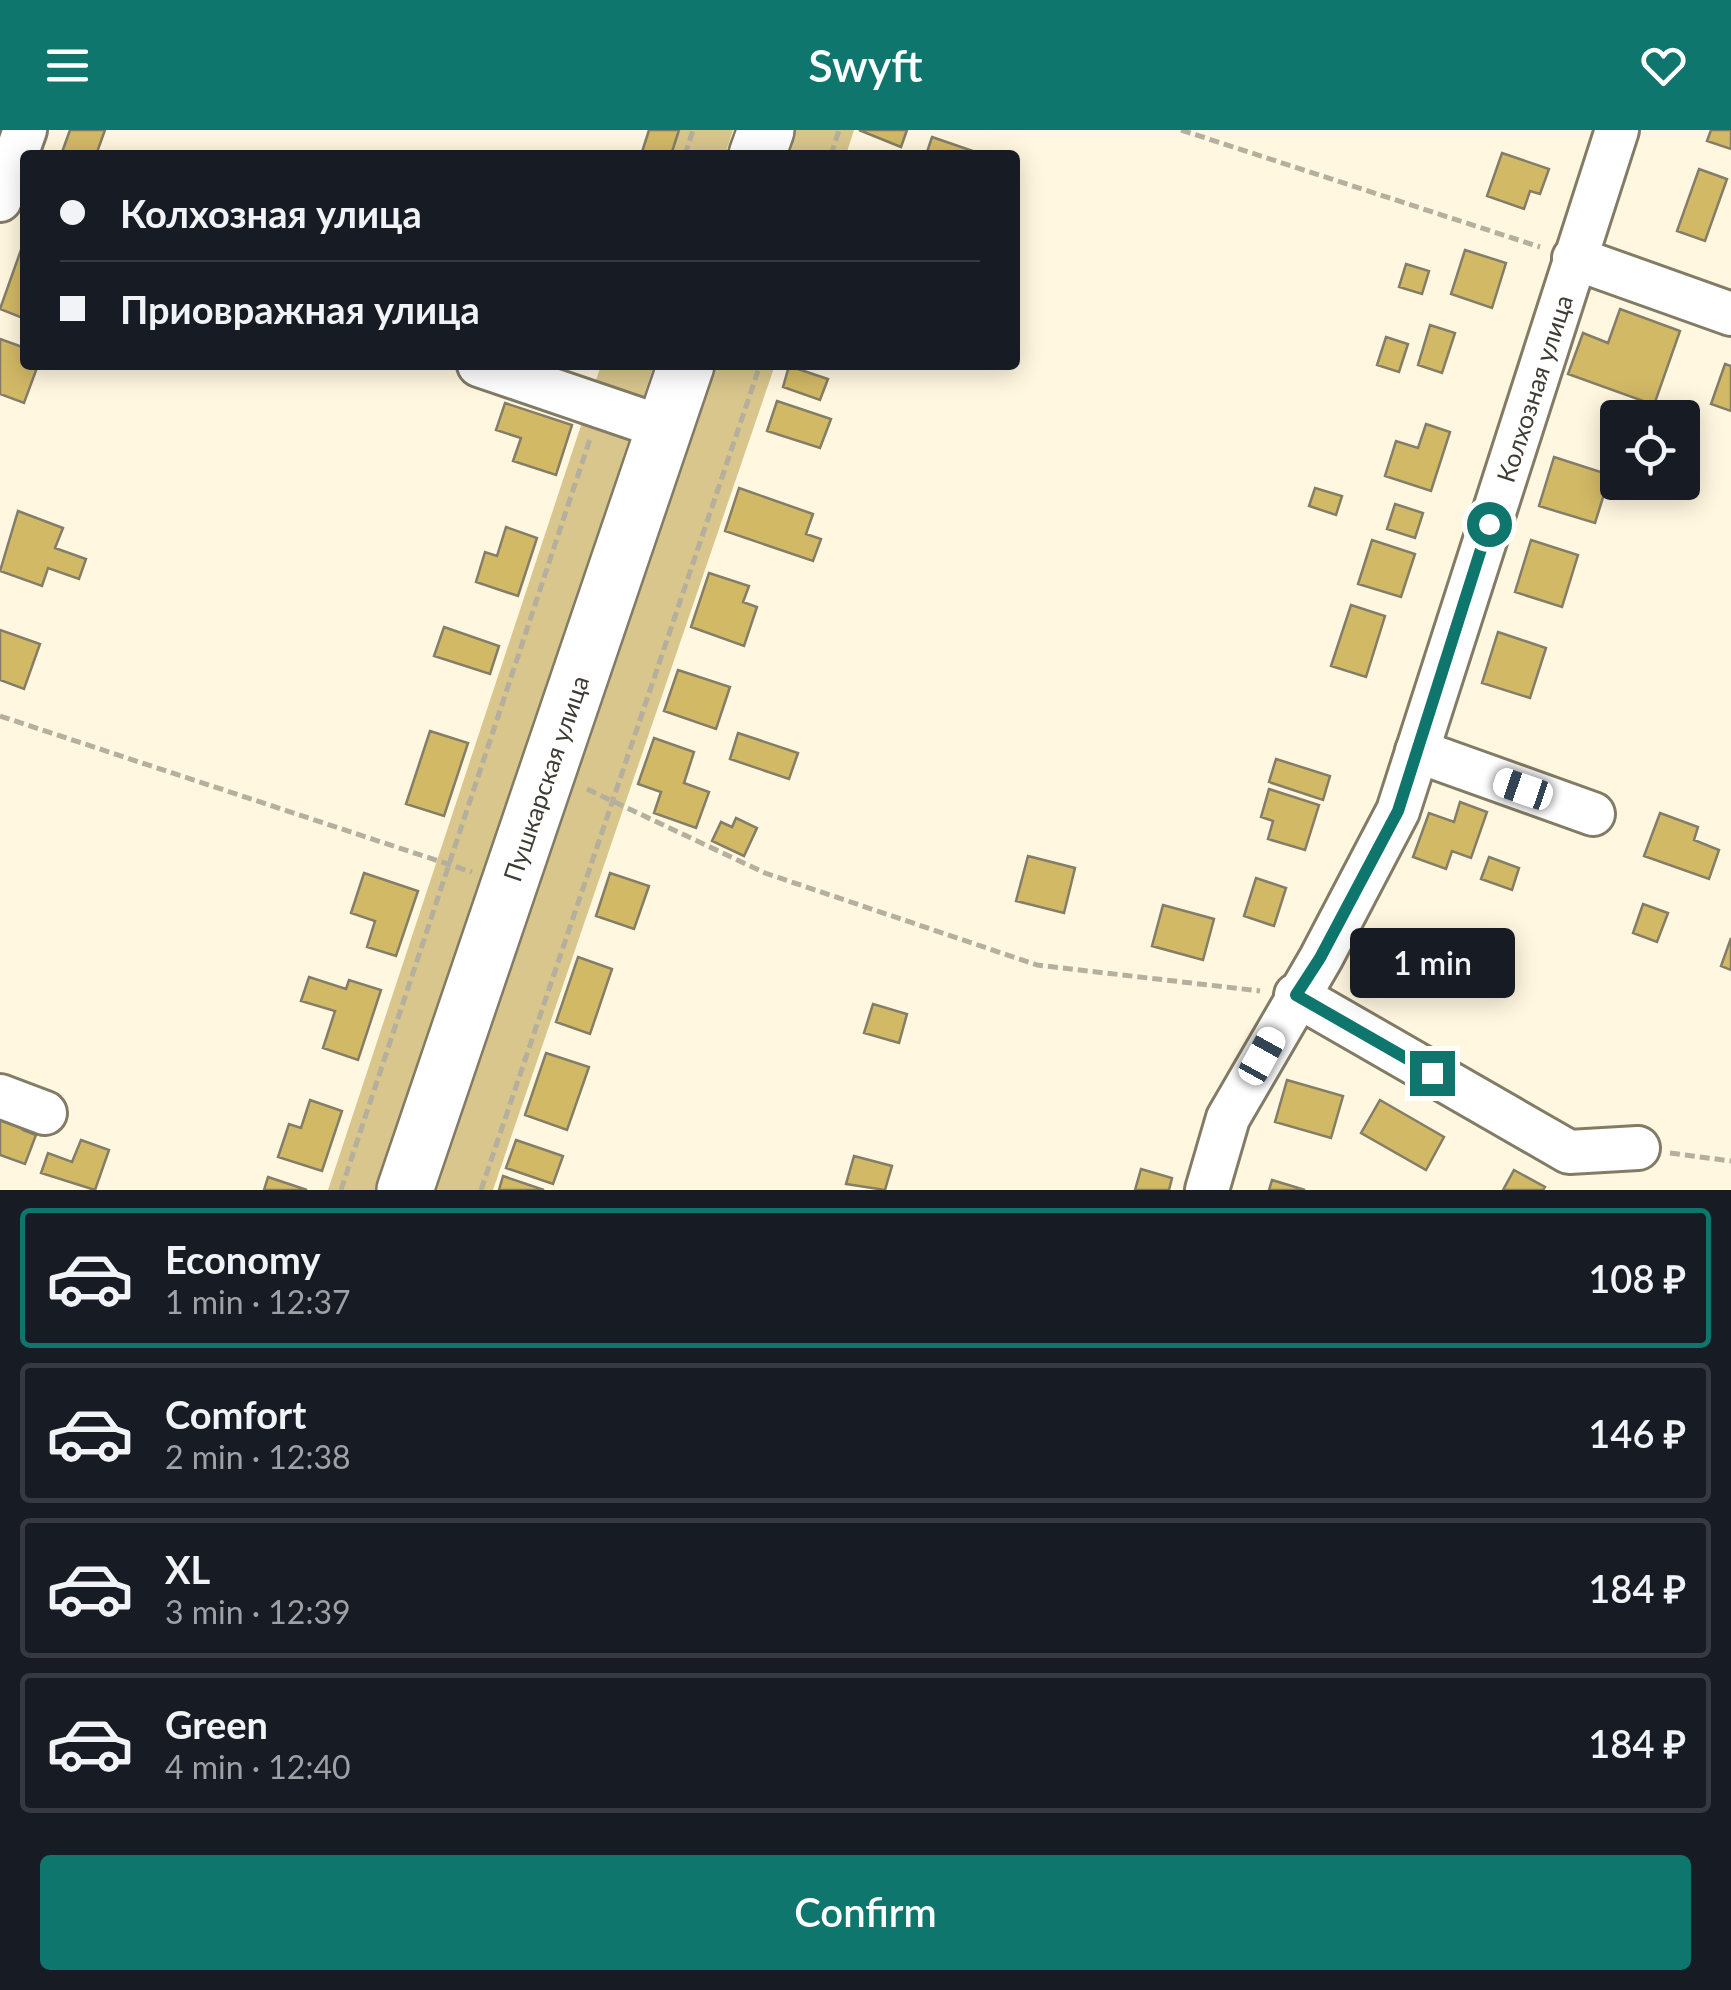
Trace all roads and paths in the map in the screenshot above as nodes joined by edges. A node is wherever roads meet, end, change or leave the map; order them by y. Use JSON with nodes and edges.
{"nodes":[{"id":1,"x":1181,"y":130,"type":"edge"},
{"id":2,"x":1617,"y":130,"type":"edge"},
{"id":3,"x":20,"y":151,"type":"edge"},
{"id":4,"x":9,"y":198,"type":"edge"},
{"id":5,"x":1574,"y":258,"type":"junction"},
{"id":6,"x":1731,"y":314,"type":"edge"},
{"id":7,"x":493,"y":370,"type":"edge"},
{"id":8,"x":684,"y":370,"type":"edge"},
{"id":9,"x":758,"y":370,"type":"edge"},
{"id":10,"x":600,"y":409,"type":"junction"},
{"id":11,"x":664,"y":428,"type":"junction"},
{"id":12,"x":0,"y":716,"type":"edge"},
{"id":13,"x":1417,"y":751,"type":"junction"},
{"id":14,"x":548,"y":772,"type":"junction"},
{"id":15,"x":614,"y":800,"type":"junction"},
{"id":16,"x":1593,"y":814,"type":"dead end"},
{"id":17,"x":450,"y":865,"type":"junction"},
{"id":18,"x":510,"y":883,"type":"junction"},
{"id":19,"x":1296,"y":995,"type":"junction"},
{"id":20,"x":0,"y":1096,"type":"edge"},
{"id":21,"x":45,"y":1113,"type":"dead end"},
{"id":22,"x":1638,"y":1148,"type":"joint"},
{"id":23,"x":1731,"y":1161,"type":"edge"},
{"id":24,"x":341,"y":1190,"type":"edge"},
{"id":25,"x":406,"y":1190,"type":"edge"},
{"id":26,"x":480,"y":1190,"type":"edge"},
{"id":27,"x":1207,"y":1190,"type":"edge"}],
"edges":[{"from":1,"to":5,"type":"path"},
{"from":2,"to":5,"type":"street","name":"Колхозная улица"},
{"from":3,"to":4,"type":"street"},
{"from":5,"to":6,"type":"street"},
{"from":5,"to":13,"type":"street","name":"Колхозная улица"},
{"from":7,"to":10,"type":"street"},
{"from":8,"to":11,"type":"main road","name":"Пушкарская улица"},
{"from":9,"to":15,"type":"path"},
{"from":10,"to":11,"type":"street"},
{"from":10,"to":17,"type":"path"},
{"from":11,"to":14,"type":"main road","name":"Пушкарская улица"},
{"from":12,"to":17,"type":"path"},
{"from":13,"to":16,"type":"street"},
{"from":13,"to":19,"type":"street","name":"Колхозная улица"},
{"from":14,"to":15,"type":"path"},
{"from":14,"to":18,"type":"main road","name":"Пушкарская улица"},
{"from":15,"to":19,"type":"path"},
{"from":15,"to":26,"type":"path"},
{"from":17,"to":18,"type":"path"},
{"from":17,"to":24,"type":"path"},
{"from":18,"to":25,"type":"main road","name":"Пушкарская улица"},
{"from":19,"to":22,"type":"street"},
{"from":19,"to":27,"type":"street","name":"Колхозная улица"},
{"from":20,"to":21,"type":"street"},
{"from":22,"to":23,"type":"path"}]}
